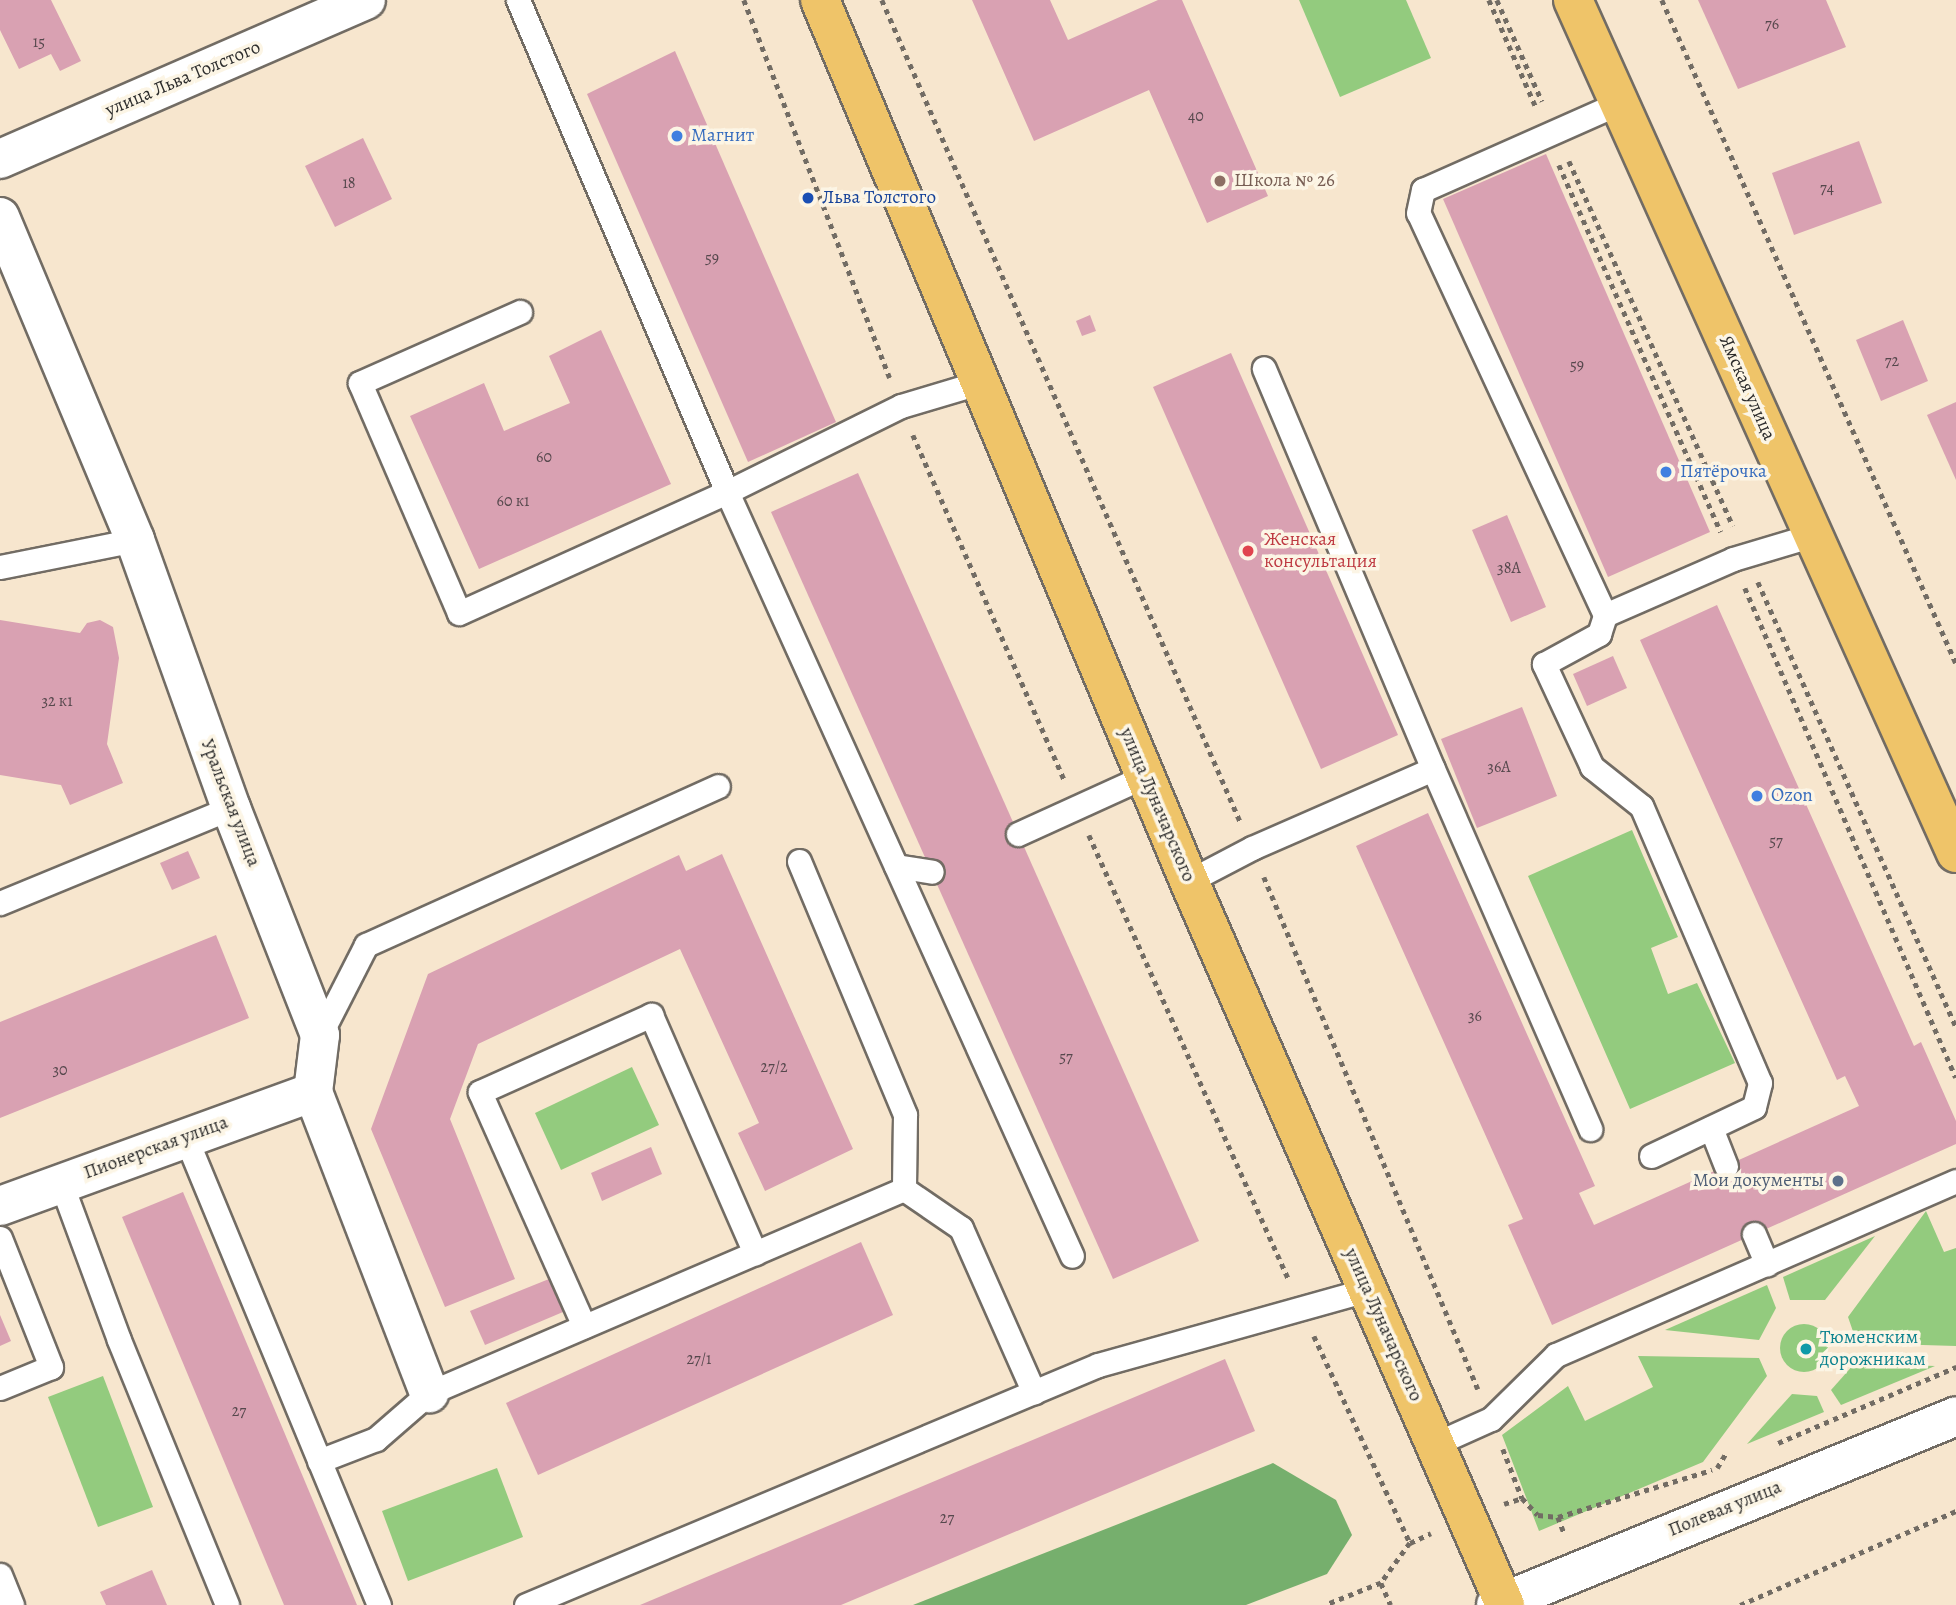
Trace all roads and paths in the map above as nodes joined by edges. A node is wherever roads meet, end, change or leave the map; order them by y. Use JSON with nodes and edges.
{"nodes":[{"id":1,"x":366,"y":0,"type":"edge"},
{"id":2,"x":518,"y":0,"type":"edge"},
{"id":3,"x":820,"y":0,"type":"edge"},
{"id":4,"x":882,"y":0,"type":"edge"},
{"id":5,"x":1497,"y":0,"type":"edge"},
{"id":6,"x":1573,"y":0,"type":"edge"},
{"id":7,"x":1662,"y":0,"type":"edge"},
{"id":8,"x":1619,"y":103,"type":"junction"},
{"id":9,"x":1554,"y":128,"type":"junction"},
{"id":10,"x":0,"y":159,"type":"edge"},
{"id":11,"x":0,"y":217,"type":"edge"},
{"id":12,"x":520,"y":312,"type":"dead end"},
{"id":13,"x":1264,"y":368,"type":"dead end"},
{"id":14,"x":978,"y":383,"type":"junction"},
{"id":15,"x":727,"y":492,"type":"junction"},
{"id":16,"x":1813,"y":535,"type":"junction"},
{"id":17,"x":135,"y":540,"type":"junction"},
{"id":18,"x":1746,"y":555,"type":"junction"},
{"id":19,"x":0,"y":567,"type":"edge"},
{"id":20,"x":1605,"y":615,"type":"junction"},
{"id":21,"x":1956,"y":663,"type":"edge"},
{"id":22,"x":1433,"y":769,"type":"junction"},
{"id":23,"x":1145,"y":776,"type":"junction"},
{"id":24,"x":718,"y":786,"type":"dead end"},
{"id":25,"x":231,"y":808,"type":"junction"},
{"id":26,"x":1018,"y":834,"type":"dead end"},
{"id":27,"x":1252,"y":848,"type":"junction"},
{"id":28,"x":1956,"y":853,"type":"edge"},
{"id":29,"x":799,"y":861,"type":"dead end"},
{"id":30,"x":896,"y":866,"type":"junction"},
{"id":31,"x":932,"y":872,"type":"dead end"},
{"id":32,"x":1189,"y":881,"type":"junction"},
{"id":33,"x":0,"y":903,"type":"edge"},
{"id":34,"x":1956,"y":1027,"type":"edge"},
{"id":35,"x":320,"y":1035,"type":"junction"},
{"id":36,"x":313,"y":1092,"type":"junction"},
{"id":37,"x":1711,"y":1128,"type":"junction"},
{"id":38,"x":1590,"y":1129,"type":"dead end"},
{"id":39,"x":185,"y":1136,"type":"junction"},
{"id":40,"x":1651,"y":1156,"type":"dead end"},
{"id":41,"x":1726,"y":1166,"type":"dead end"},
{"id":42,"x":1956,"y":1181,"type":"edge"},
{"id":43,"x":61,"y":1183,"type":"junction"},
{"id":44,"x":904,"y":1189,"type":"junction"},
{"id":45,"x":0,"y":1206,"type":"edge"},
{"id":46,"x":1755,"y":1234,"type":"dead end"},
{"id":47,"x":0,"y":1238,"type":"edge"},
{"id":48,"x":755,"y":1253,"type":"junction"},
{"id":49,"x":1072,"y":1256,"type":"dead end"},
{"id":50,"x":1767,"y":1264,"type":"junction"},
{"id":51,"x":1367,"y":1290,"type":"junction"},
{"id":52,"x":584,"y":1326,"type":"junction"},
{"id":53,"x":1956,"y":1367,"type":"edge"},
{"id":54,"x":0,"y":1388,"type":"edge"},
{"id":55,"x":429,"y":1393,"type":"junction"},
{"id":56,"x":1034,"y":1393,"type":"junction"},
{"id":57,"x":1832,"y":1409,"type":"dead end"},
{"id":58,"x":1956,"y":1416,"type":"edge"},
{"id":59,"x":1836,"y":1418,"type":"junction"},
{"id":60,"x":1491,"y":1419,"type":"junction"},
{"id":61,"x":1435,"y":1444,"type":"junction"},
{"id":62,"x":1765,"y":1448,"type":"dead end"},
{"id":63,"x":1726,"y":1453,"type":"dead end"},
{"id":64,"x":319,"y":1461,"type":"junction"},
{"id":65,"x":1729,"y":1463,"type":"dead end"},
{"id":66,"x":1717,"y":1468,"type":"junction"},
{"id":67,"x":1956,"y":1511,"type":"edge"},
{"id":68,"x":0,"y":1575,"type":"edge"},
{"id":69,"x":534,"y":1603,"type":"edge"},
{"id":70,"x":1501,"y":1604,"type":"edge"},
{"id":71,"x":12,"y":1605,"type":"edge"},
{"id":72,"x":227,"y":1605,"type":"edge"},
{"id":73,"x":379,"y":1605,"type":"edge"},
{"id":74,"x":1325,"y":1605,"type":"edge"},
{"id":75,"x":1391,"y":1605,"type":"edge"},
{"id":76,"x":1740,"y":1605,"type":"edge"}],
"edges":[{"from":1,"to":10,"type":"street","name":"улица Льва Толстого"},
{"from":2,"to":15,"type":"lane"},
{"from":3,"to":14,"type":"main road","name":"улица Луначарского"},
{"from":4,"to":27,"type":"path"},
{"from":5,"to":9,"type":"path"},
{"from":6,"to":8,"type":"main road","name":"Ямская улица"},
{"from":7,"to":21,"type":"path"},
{"from":8,"to":9,"type":"lane"},
{"from":8,"to":16,"type":"main road","name":"Ямская улица"},
{"from":9,"to":18,"type":"path"},
{"from":9,"to":20,"type":"lane"},
{"from":11,"to":17,"type":"street","name":"Уральская улица"},
{"from":12,"to":15,"type":"lane"},
{"from":13,"to":22,"type":"lane"},
{"from":14,"to":15,"type":"lane"},
{"from":14,"to":23,"type":"main road","name":"улица Луначарского"},
{"from":15,"to":30,"type":"lane"},
{"from":16,"to":18,"type":"lane"},
{"from":16,"to":28,"type":"main road","name":"Ямская улица"},
{"from":17,"to":19,"type":"lane"},
{"from":17,"to":25,"type":"street","name":"Уральская улица"},
{"from":18,"to":20,"type":"lane"},
{"from":18,"to":34,"type":"path"},
{"from":20,"to":37,"type":"lane"},
{"from":22,"to":27,"type":"lane"},
{"from":22,"to":38,"type":"lane"},
{"from":23,"to":26,"type":"lane"},
{"from":23,"to":32,"type":"main road","name":"улица Луначарского"},
{"from":24,"to":35,"type":"lane"},
{"from":25,"to":33,"type":"lane"},
{"from":25,"to":35,"type":"street","name":"Уральская улица"},
{"from":27,"to":32,"type":"lane"},
{"from":27,"to":60,"type":"path"},
{"from":29,"to":44,"type":"lane"},
{"from":30,"to":31,"type":"lane"},
{"from":30,"to":49,"type":"lane"},
{"from":32,"to":51,"type":"main road","name":"улица Луначарского"},
{"from":35,"to":36,"type":"street","name":"Уральская улица"},
{"from":36,"to":39,"type":"street","name":"Пионерская улица"},
{"from":36,"to":55,"type":"street","name":"Уральская улица"},
{"from":37,"to":40,"type":"lane"},
{"from":37,"to":41,"type":"lane"},
{"from":39,"to":43,"type":"street","name":"Пионерская улица"},
{"from":39,"to":64,"type":"lane"},
{"from":42,"to":50,"type":"lane"},
{"from":43,"to":45,"type":"street","name":"Пионерская улица"},
{"from":43,"to":72,"type":"lane"},
{"from":44,"to":48,"type":"lane"},
{"from":44,"to":56,"type":"lane"},
{"from":46,"to":50,"type":"lane"},
{"from":47,"to":54,"type":"lane"},
{"from":48,"to":52,"type":"lane"},
{"from":48,"to":52,"type":"lane"},
{"from":50,"to":60,"type":"lane"},
{"from":51,"to":56,"type":"lane"},
{"from":51,"to":61,"type":"main road","name":"улица Луначарского"},
{"from":52,"to":55,"type":"lane"},
{"from":53,"to":59,"type":"path"},
{"from":55,"to":64,"type":"lane"},
{"from":56,"to":69,"type":"lane"},
{"from":57,"to":59,"type":"path"},
{"from":58,"to":70,"type":"street","name":"Полевая улица"},
{"from":59,"to":62,"type":"path"},
{"from":60,"to":61,"type":"lane"},
{"from":60,"to":66,"type":"path"},
{"from":61,"to":70,"type":"main road","name":"улица Луначарского"},
{"from":63,"to":66,"type":"path"},
{"from":64,"to":73,"type":"lane"},
{"from":65,"to":66,"type":"path"},
{"from":67,"to":76,"type":"path"},
{"from":68,"to":71,"type":"lane"},
{"from":74,"to":75,"type":"path"}]}
